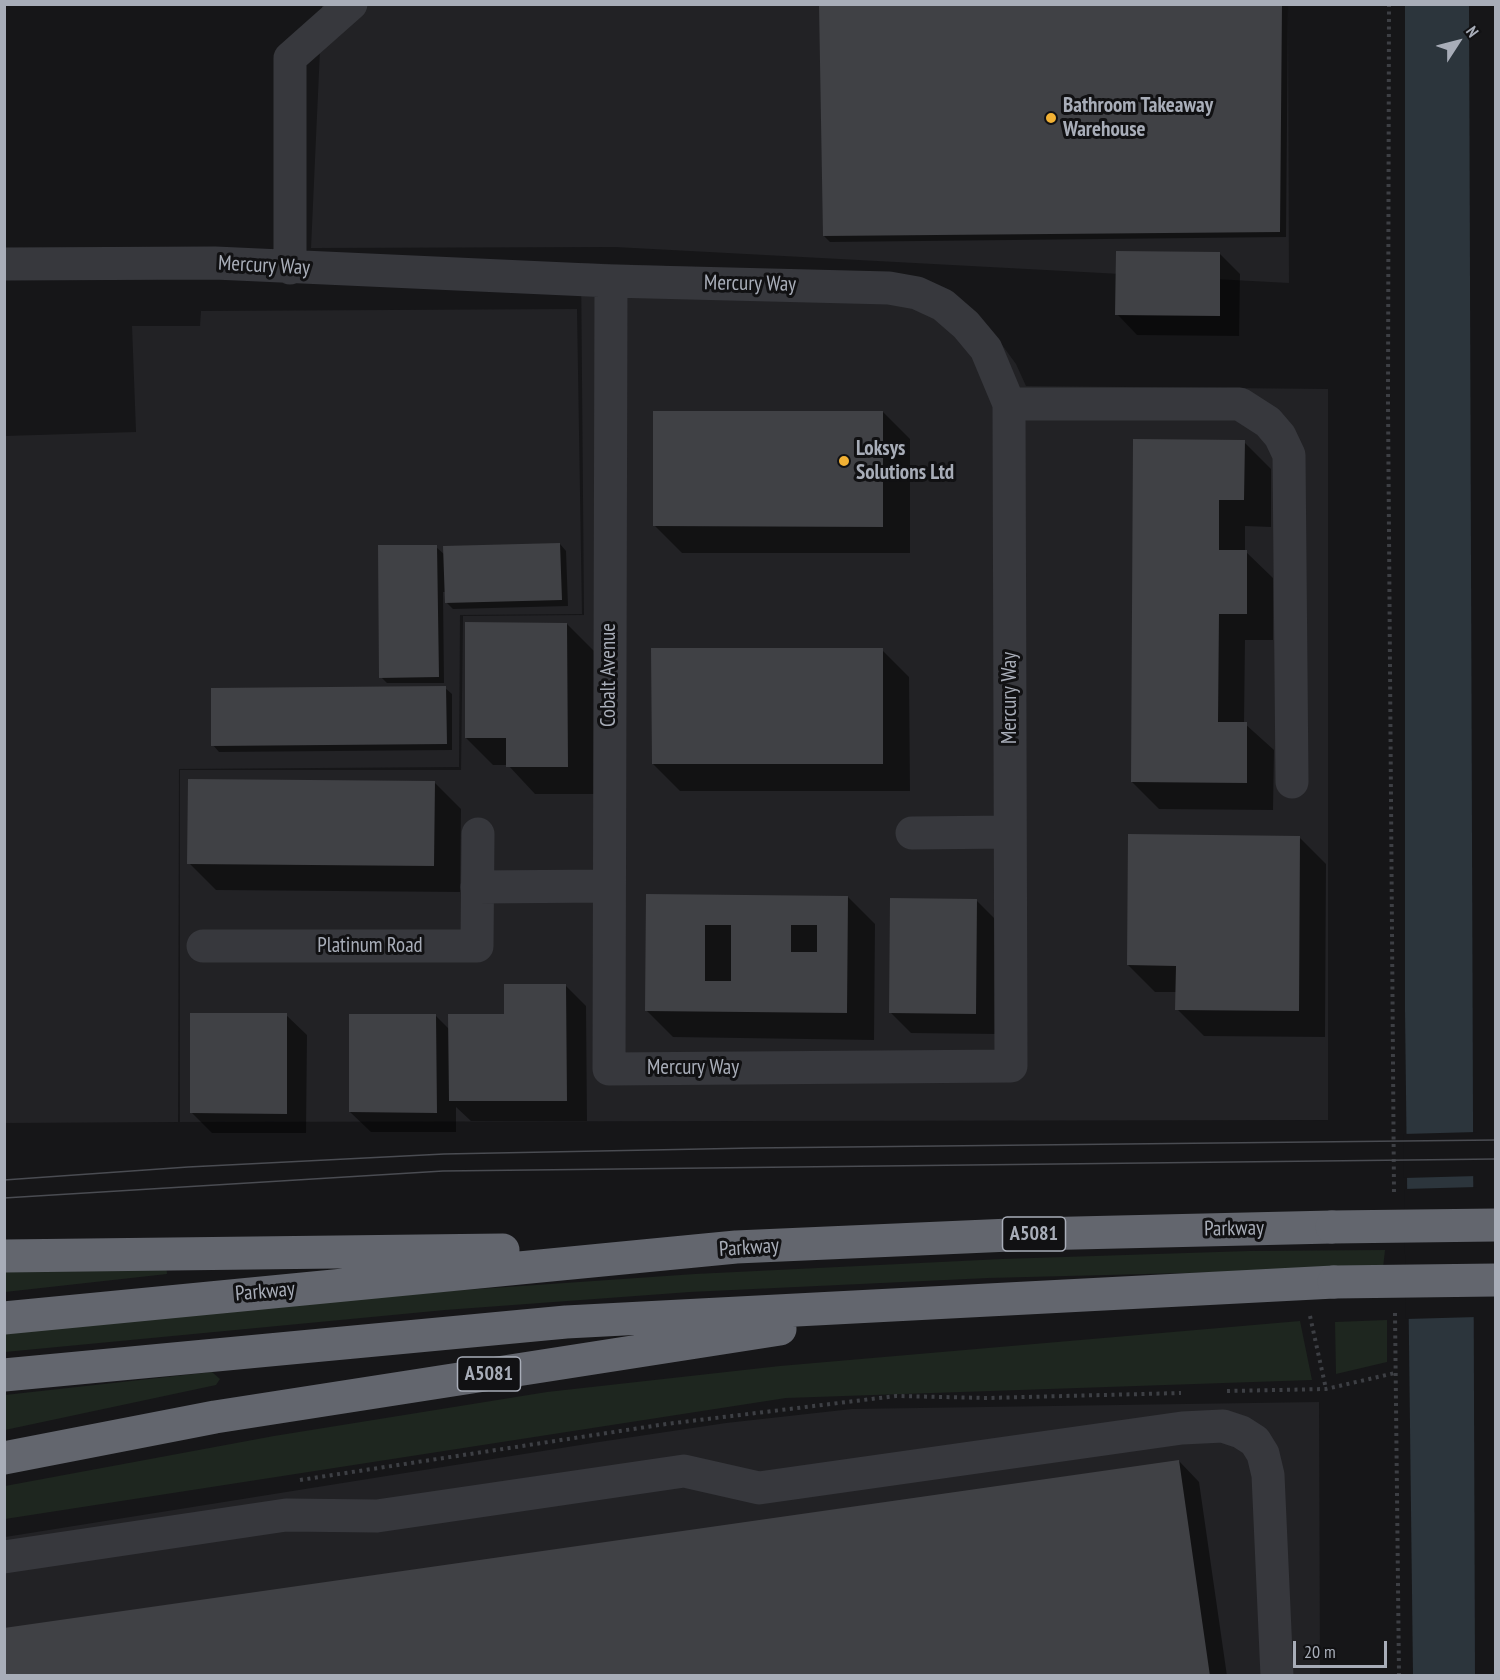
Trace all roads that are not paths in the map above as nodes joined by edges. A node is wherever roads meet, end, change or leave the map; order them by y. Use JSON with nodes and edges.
{"nodes":[{"id":1,"x":351,"y":4,"type":"edge"},
{"id":2,"x":4,"y":264,"type":"edge"},
{"id":3,"x":290,"y":268,"type":"junction"},
{"id":4,"x":611,"y":281,"type":"junction"},
{"id":5,"x":1009,"y":404,"type":"junction"},
{"id":6,"x":1292,"y":782,"type":"dead end"},
{"id":7,"x":1010,"y":832,"type":"junction"},
{"id":8,"x":912,"y":833,"type":"dead end"},
{"id":9,"x":478,"y":834,"type":"dead end"},
{"id":10,"x":608,"y":886,"type":"junction"},
{"id":11,"x":477,"y":887,"type":"junction"},
{"id":12,"x":203,"y":946,"type":"dead end"},
{"id":13,"x":609,"y":1069,"type":"joint"},
{"id":14,"x":1496,"y":1225,"type":"edge"},
{"id":15,"x":736,"y":1248,"type":"junction"},
{"id":16,"x":4,"y":1256,"type":"edge"},
{"id":17,"x":1496,"y":1280,"type":"edge"},
{"id":18,"x":975,"y":1300,"type":"junction"},
{"id":19,"x":4,"y":1318,"type":"edge"},
{"id":20,"x":4,"y":1375,"type":"edge"},
{"id":21,"x":4,"y":1458,"type":"edge"},
{"id":22,"x":4,"y":1557,"type":"edge"},
{"id":23,"x":1277,"y":1676,"type":"edge"}],
"edges":[{"from":1,"to":3,"type":"street"},
{"from":2,"to":3,"type":"street","name":"Mercury Way"},
{"from":3,"to":4,"type":"street","name":"Mercury Way"},
{"from":4,"to":5,"type":"street","name":"Mercury Way"},
{"from":4,"to":10,"type":"street","name":"Cobalt Avenue"},
{"from":5,"to":6,"type":"street"},
{"from":5,"to":7,"type":"street","name":"Mercury Way"},
{"from":7,"to":8,"type":"street"},
{"from":7,"to":13,"type":"street","name":"Mercury Way"},
{"from":9,"to":11,"type":"street","name":"Platinum Road"},
{"from":10,"to":11,"type":"street"},
{"from":10,"to":13,"type":"street","name":"Cobalt Avenue"},
{"from":11,"to":12,"type":"street","name":"Platinum Road"},
{"from":14,"to":15,"type":"highway","name":"Parkway","number":"A5081","bridge":true},
{"from":15,"to":16,"type":"highway","number":"A5081"},
{"from":15,"to":19,"type":"highway","name":"Parkway","number":"A5081"},
{"from":17,"to":18,"type":"highway","number":"A5081","bridge":true},
{"from":18,"to":20,"type":"highway","number":"A5081"},
{"from":18,"to":21,"type":"highway","number":"A5081"},
{"from":22,"to":23,"type":"street"}]}
